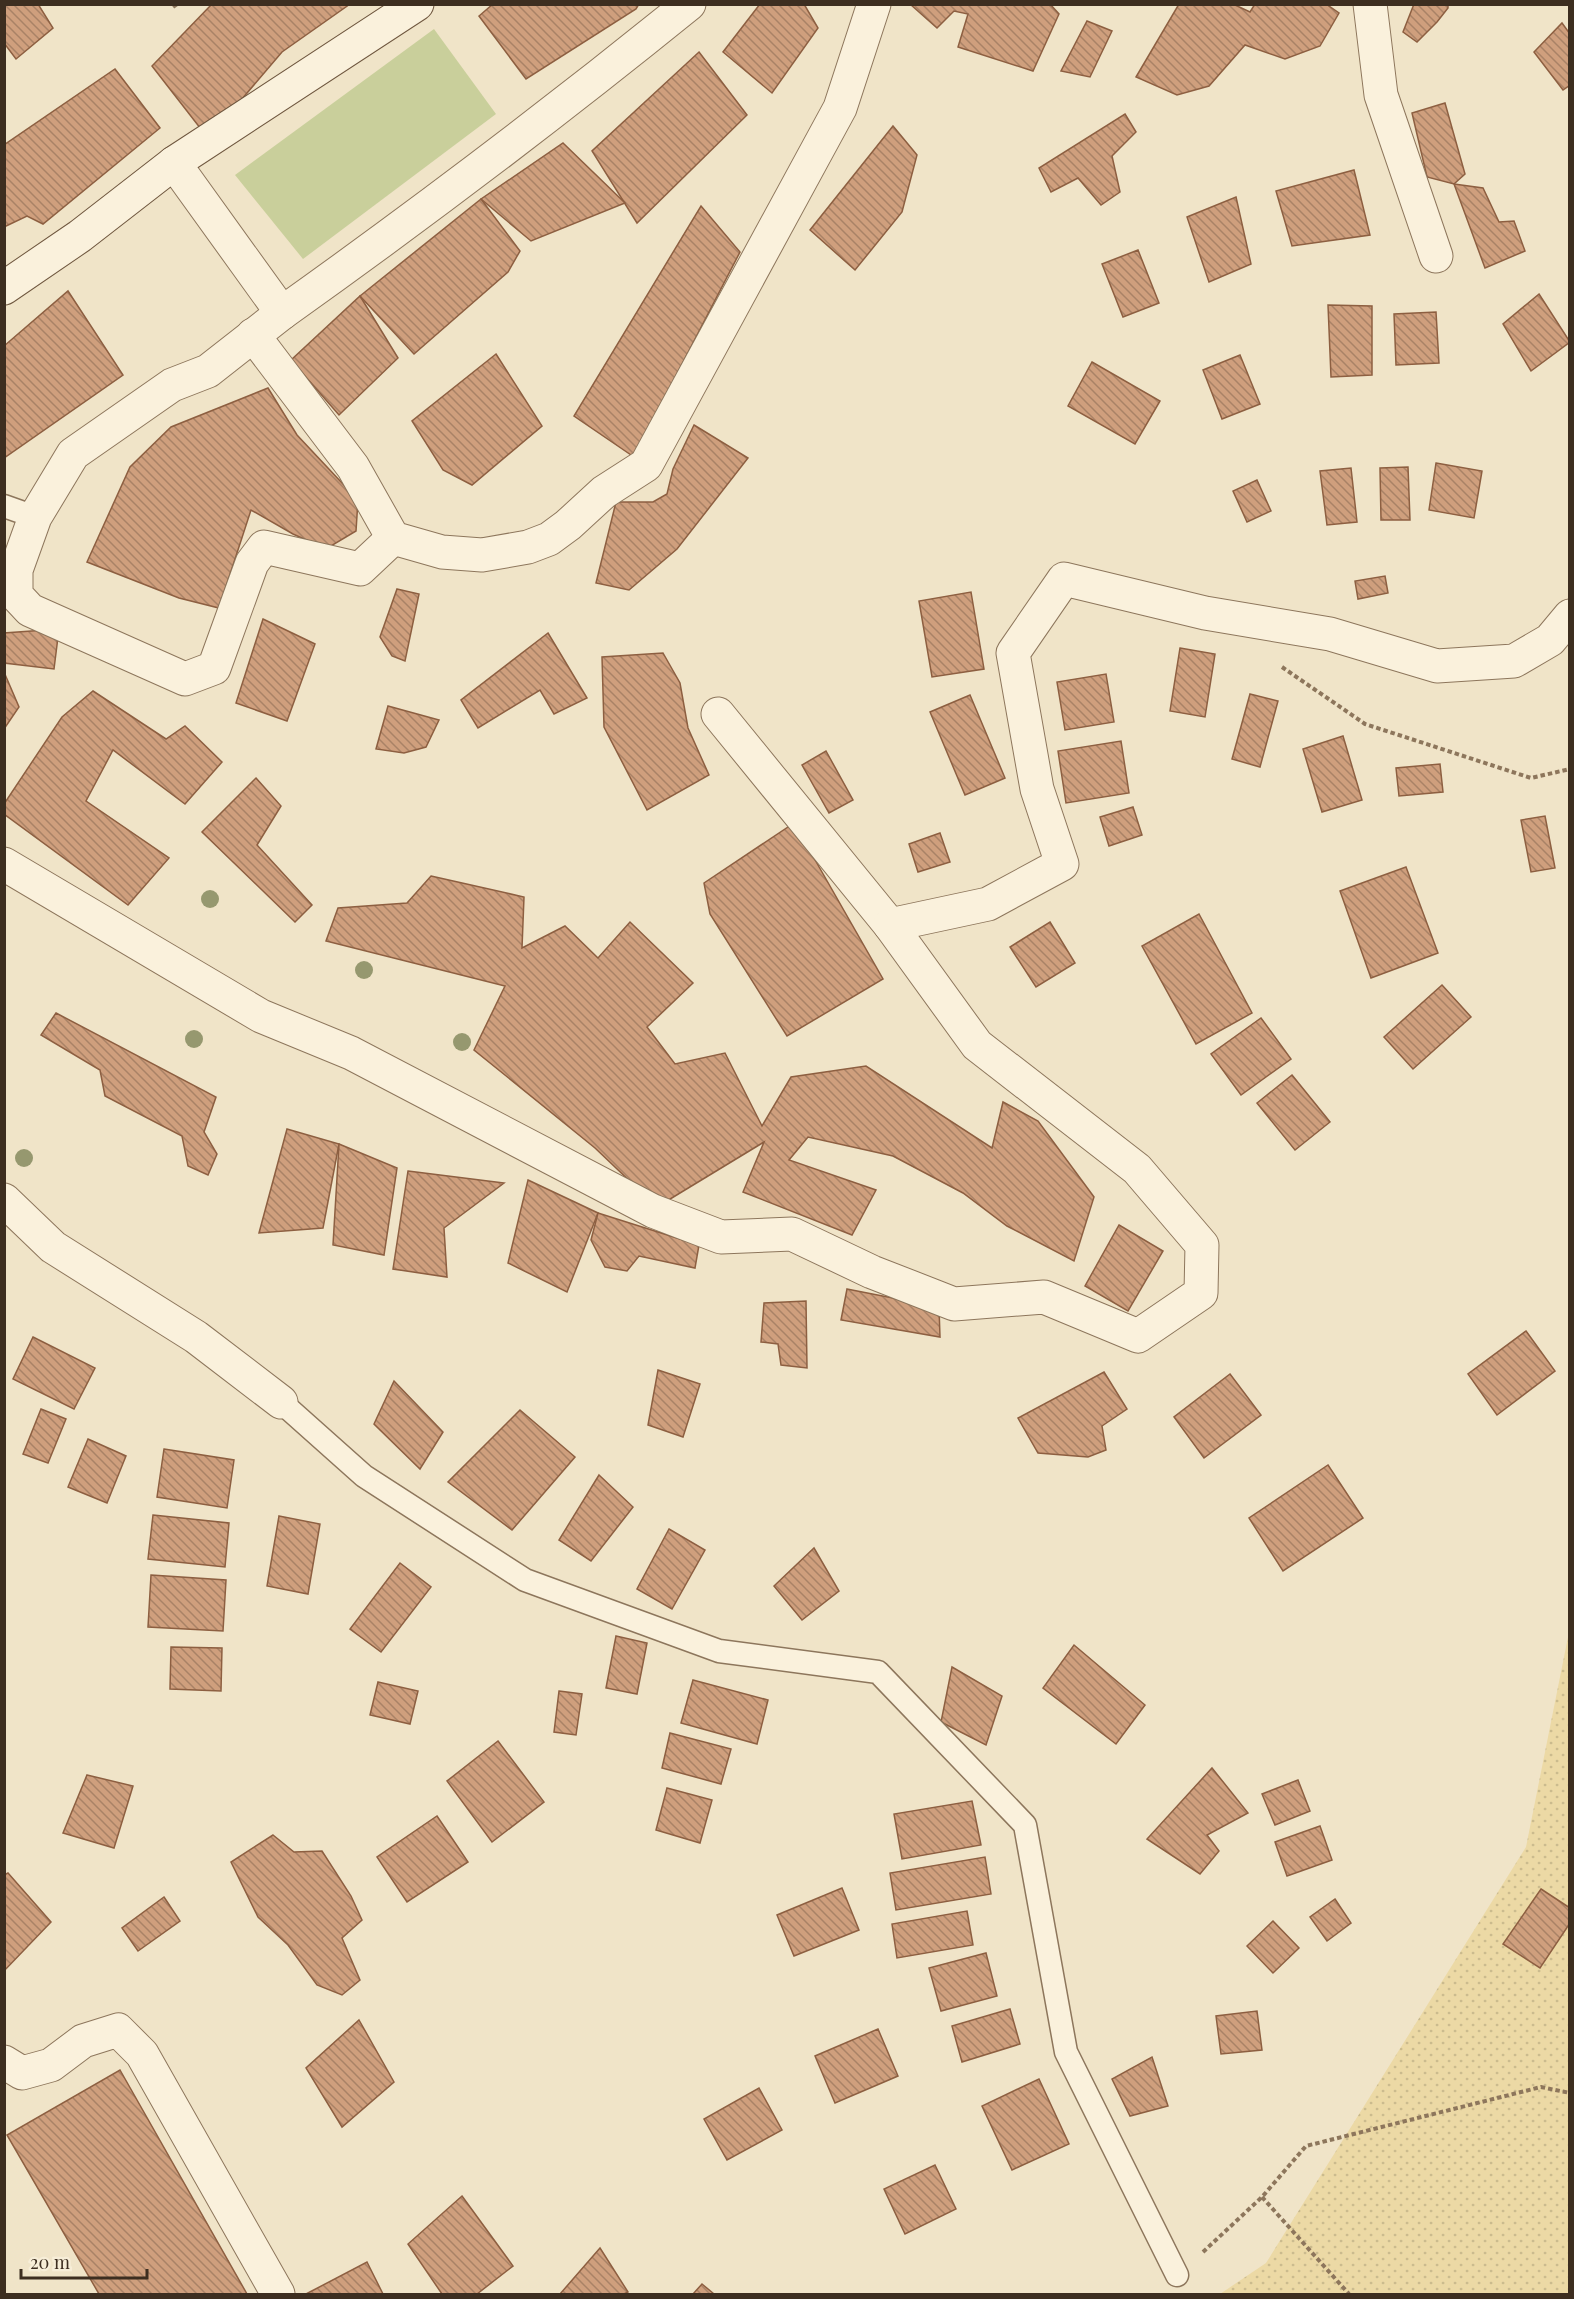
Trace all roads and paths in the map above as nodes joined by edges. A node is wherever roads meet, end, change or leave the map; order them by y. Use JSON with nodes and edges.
{"nodes":[{"id":1,"x":417,"y":4,"type":"edge"},
{"id":2,"x":689,"y":4,"type":"edge"},
{"id":3,"x":874,"y":4,"type":"edge"},
{"id":4,"x":1370,"y":4,"type":"edge"},
{"id":5,"x":174,"y":164,"type":"junction"},
{"id":6,"x":1436,"y":255,"type":"dead end"},
{"id":7,"x":4,"y":288,"type":"edge"},
{"id":8,"x":282,"y":313,"type":"junction"},
{"id":9,"x":254,"y":335,"type":"junction"},
{"id":10,"x":4,"y":506,"type":"edge"},
{"id":11,"x":35,"y":517,"type":"junction"},
{"id":12,"x":393,"y":538,"type":"junction"},
{"id":13,"x":1569,"y":616,"type":"edge"},
{"id":14,"x":1280,"y":665,"type":"dead end"},
{"id":15,"x":717,"y":714,"type":"dead end"},
{"id":16,"x":1569,"y":769,"type":"edge"},
{"id":17,"x":4,"y":864,"type":"edge"},
{"id":18,"x":890,"y":925,"type":"junction"},
{"id":19,"x":4,"y":1200,"type":"edge"},
{"id":20,"x":281,"y":1402,"type":"joint"},
{"id":21,"x":4,"y":2062,"type":"edge"},
{"id":22,"x":1569,"y":2093,"type":"edge"},
{"id":23,"x":1262,"y":2197,"type":"junction"},
{"id":24,"x":1177,"y":2275,"type":"joint"},
{"id":25,"x":278,"y":2295,"type":"edge"},
{"id":26,"x":1349,"y":2295,"type":"edge"}],
"edges":[{"from":1,"to":5,"type":"street"},
{"from":2,"to":8,"type":"street"},
{"from":3,"to":12,"type":"street"},
{"from":4,"to":6,"type":"street"},
{"from":5,"to":7,"type":"street"},
{"from":5,"to":8,"type":"street"},
{"from":8,"to":9,"type":"street"},
{"from":9,"to":11,"type":"street"},
{"from":9,"to":12,"type":"street"},
{"from":10,"to":11,"type":"lane"},
{"from":11,"to":12,"type":"street"},
{"from":13,"to":18,"type":"street"},
{"from":14,"to":16,"type":"path"},
{"from":15,"to":18,"type":"street"},
{"from":17,"to":18,"type":"street"},
{"from":19,"to":20,"type":"street"},
{"from":20,"to":24,"type":"lane"},
{"from":21,"to":25,"type":"street"},
{"from":22,"to":23,"type":"path"},
{"from":23,"to":24,"type":"path"},
{"from":23,"to":26,"type":"path"}]}
